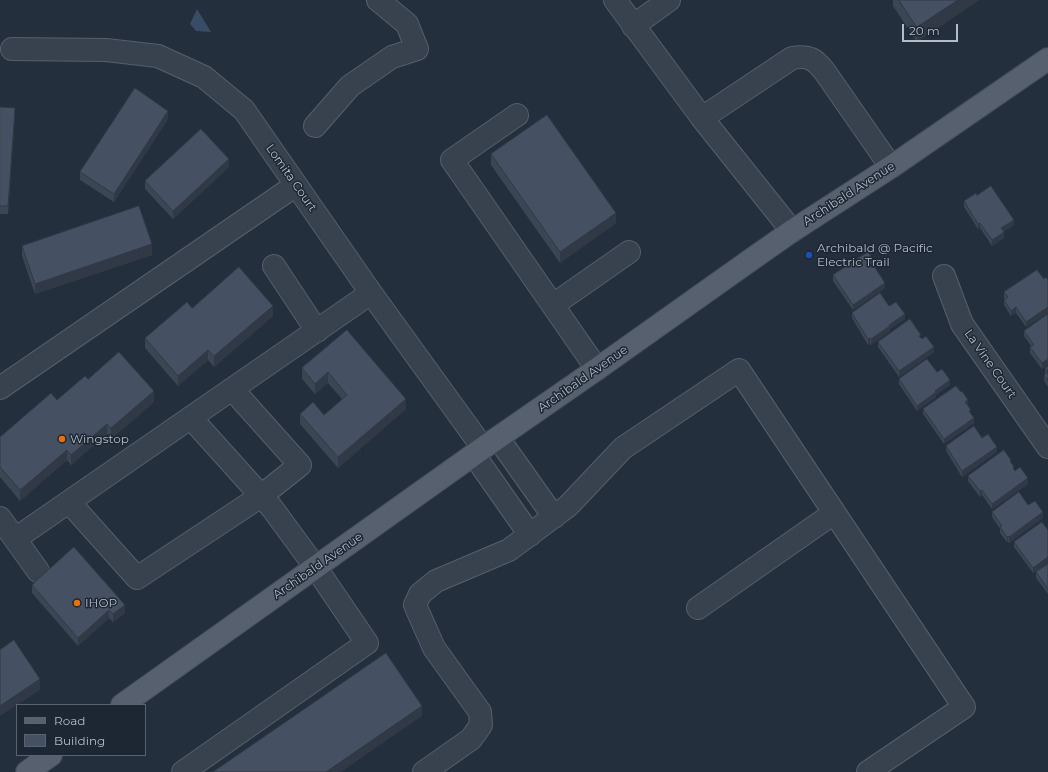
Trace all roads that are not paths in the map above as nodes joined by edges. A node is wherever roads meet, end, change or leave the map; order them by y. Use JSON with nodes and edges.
{"nodes":[{"id":1,"x":378,"y":0,"type":"edge"},
{"id":2,"x":615,"y":0,"type":"edge"},
{"id":3,"x":669,"y":0,"type":"edge"},
{"id":4,"x":633,"y":26,"type":"junction"},
{"id":5,"x":12,"y":49,"type":"dead end"},
{"id":6,"x":1048,"y":59,"type":"edge"},
{"id":7,"x":517,"y":115,"type":"dead end"},
{"id":8,"x":702,"y":118,"type":"junction"},
{"id":9,"x":315,"y":126,"type":"dead end"},
{"id":10,"x":890,"y":167,"type":"junction"},
{"id":11,"x":296,"y":185,"type":"junction"},
{"id":12,"x":792,"y":231,"type":"junction"},
{"id":13,"x":629,"y":252,"type":"dead end"},
{"id":14,"x":274,"y":266,"type":"dead end"},
{"id":15,"x":944,"y":276,"type":"dead end"},
{"id":16,"x":371,"y":293,"type":"junction"},
{"id":17,"x":553,"y":305,"type":"junction"},
{"id":18,"x":317,"y":331,"type":"junction"},
{"id":19,"x":597,"y":369,"type":"junction"},
{"id":20,"x":0,"y":388,"type":"edge"},
{"id":21,"x":232,"y":389,"type":"junction"},
{"id":22,"x":190,"y":418,"type":"junction"},
{"id":23,"x":485,"y":447,"type":"junction"},
{"id":24,"x":1048,"y":447,"type":"edge"},
{"id":25,"x":260,"y":496,"type":"junction"},
{"id":26,"x":69,"y":502,"type":"junction"},
{"id":27,"x":834,"y":513,"type":"junction"},
{"id":28,"x":554,"y":517,"type":"junction"},
{"id":29,"x":0,"y":518,"type":"edge"},
{"id":30,"x":530,"y":534,"type":"junction"},
{"id":31,"x":15,"y":539,"type":"junction"},
{"id":32,"x":316,"y":568,"type":"junction"},
{"id":33,"x":38,"y":571,"type":"dead end"},
{"id":34,"x":698,"y":608,"type":"dead end"},
{"id":35,"x":123,"y":704,"type":"edge"},
{"id":36,"x":50,"y":756,"type":"edge"},
{"id":37,"x":27,"y":772,"type":"edge"},
{"id":38,"x":183,"y":772,"type":"edge"},
{"id":39,"x":424,"y":772,"type":"edge"},
{"id":40,"x":868,"y":772,"type":"edge"}],
"edges":[{"from":1,"to":9,"type":"street"},
{"from":2,"to":4,"type":"street"},
{"from":3,"to":4,"type":"street"},
{"from":4,"to":8,"type":"street"},
{"from":5,"to":11,"type":"street","name":"Lomita Court"},
{"from":6,"to":10,"type":"main road","name":"Archibald Avenue"},
{"from":7,"to":17,"type":"street"},
{"from":8,"to":10,"type":"street"},
{"from":8,"to":12,"type":"street"},
{"from":10,"to":12,"type":"main road","name":"Archibald Avenue"},
{"from":11,"to":16,"type":"street","name":"Lomita Court"},
{"from":11,"to":20,"type":"street"},
{"from":12,"to":19,"type":"main road","name":"Archibald Avenue"},
{"from":13,"to":17,"type":"street"},
{"from":14,"to":18,"type":"street"},
{"from":15,"to":24,"type":"street","name":"La Vine Court"},
{"from":16,"to":18,"type":"street"},
{"from":16,"to":23,"type":"street","name":"Lomita Court"},
{"from":17,"to":19,"type":"street"},
{"from":18,"to":21,"type":"street"},
{"from":19,"to":23,"type":"main road","name":"Archibald Avenue"},
{"from":21,"to":22,"type":"street"},
{"from":21,"to":25,"type":"street"},
{"from":22,"to":25,"type":"street"},
{"from":22,"to":26,"type":"street"},
{"from":23,"to":28,"type":"street"},
{"from":23,"to":30,"type":"street"},
{"from":23,"to":32,"type":"main road","name":"Archibald Avenue"},
{"from":25,"to":26,"type":"street"},
{"from":25,"to":32,"type":"street"},
{"from":26,"to":31,"type":"street"},
{"from":27,"to":28,"type":"street"},
{"from":27,"to":34,"type":"street"},
{"from":27,"to":40,"type":"street"},
{"from":28,"to":30,"type":"street"},
{"from":29,"to":31,"type":"street"},
{"from":30,"to":39,"type":"street"},
{"from":31,"to":33,"type":"street"},
{"from":32,"to":35,"type":"main road","name":"Archibald Avenue"},
{"from":32,"to":38,"type":"street"},
{"from":36,"to":37,"type":"main road"}]}
